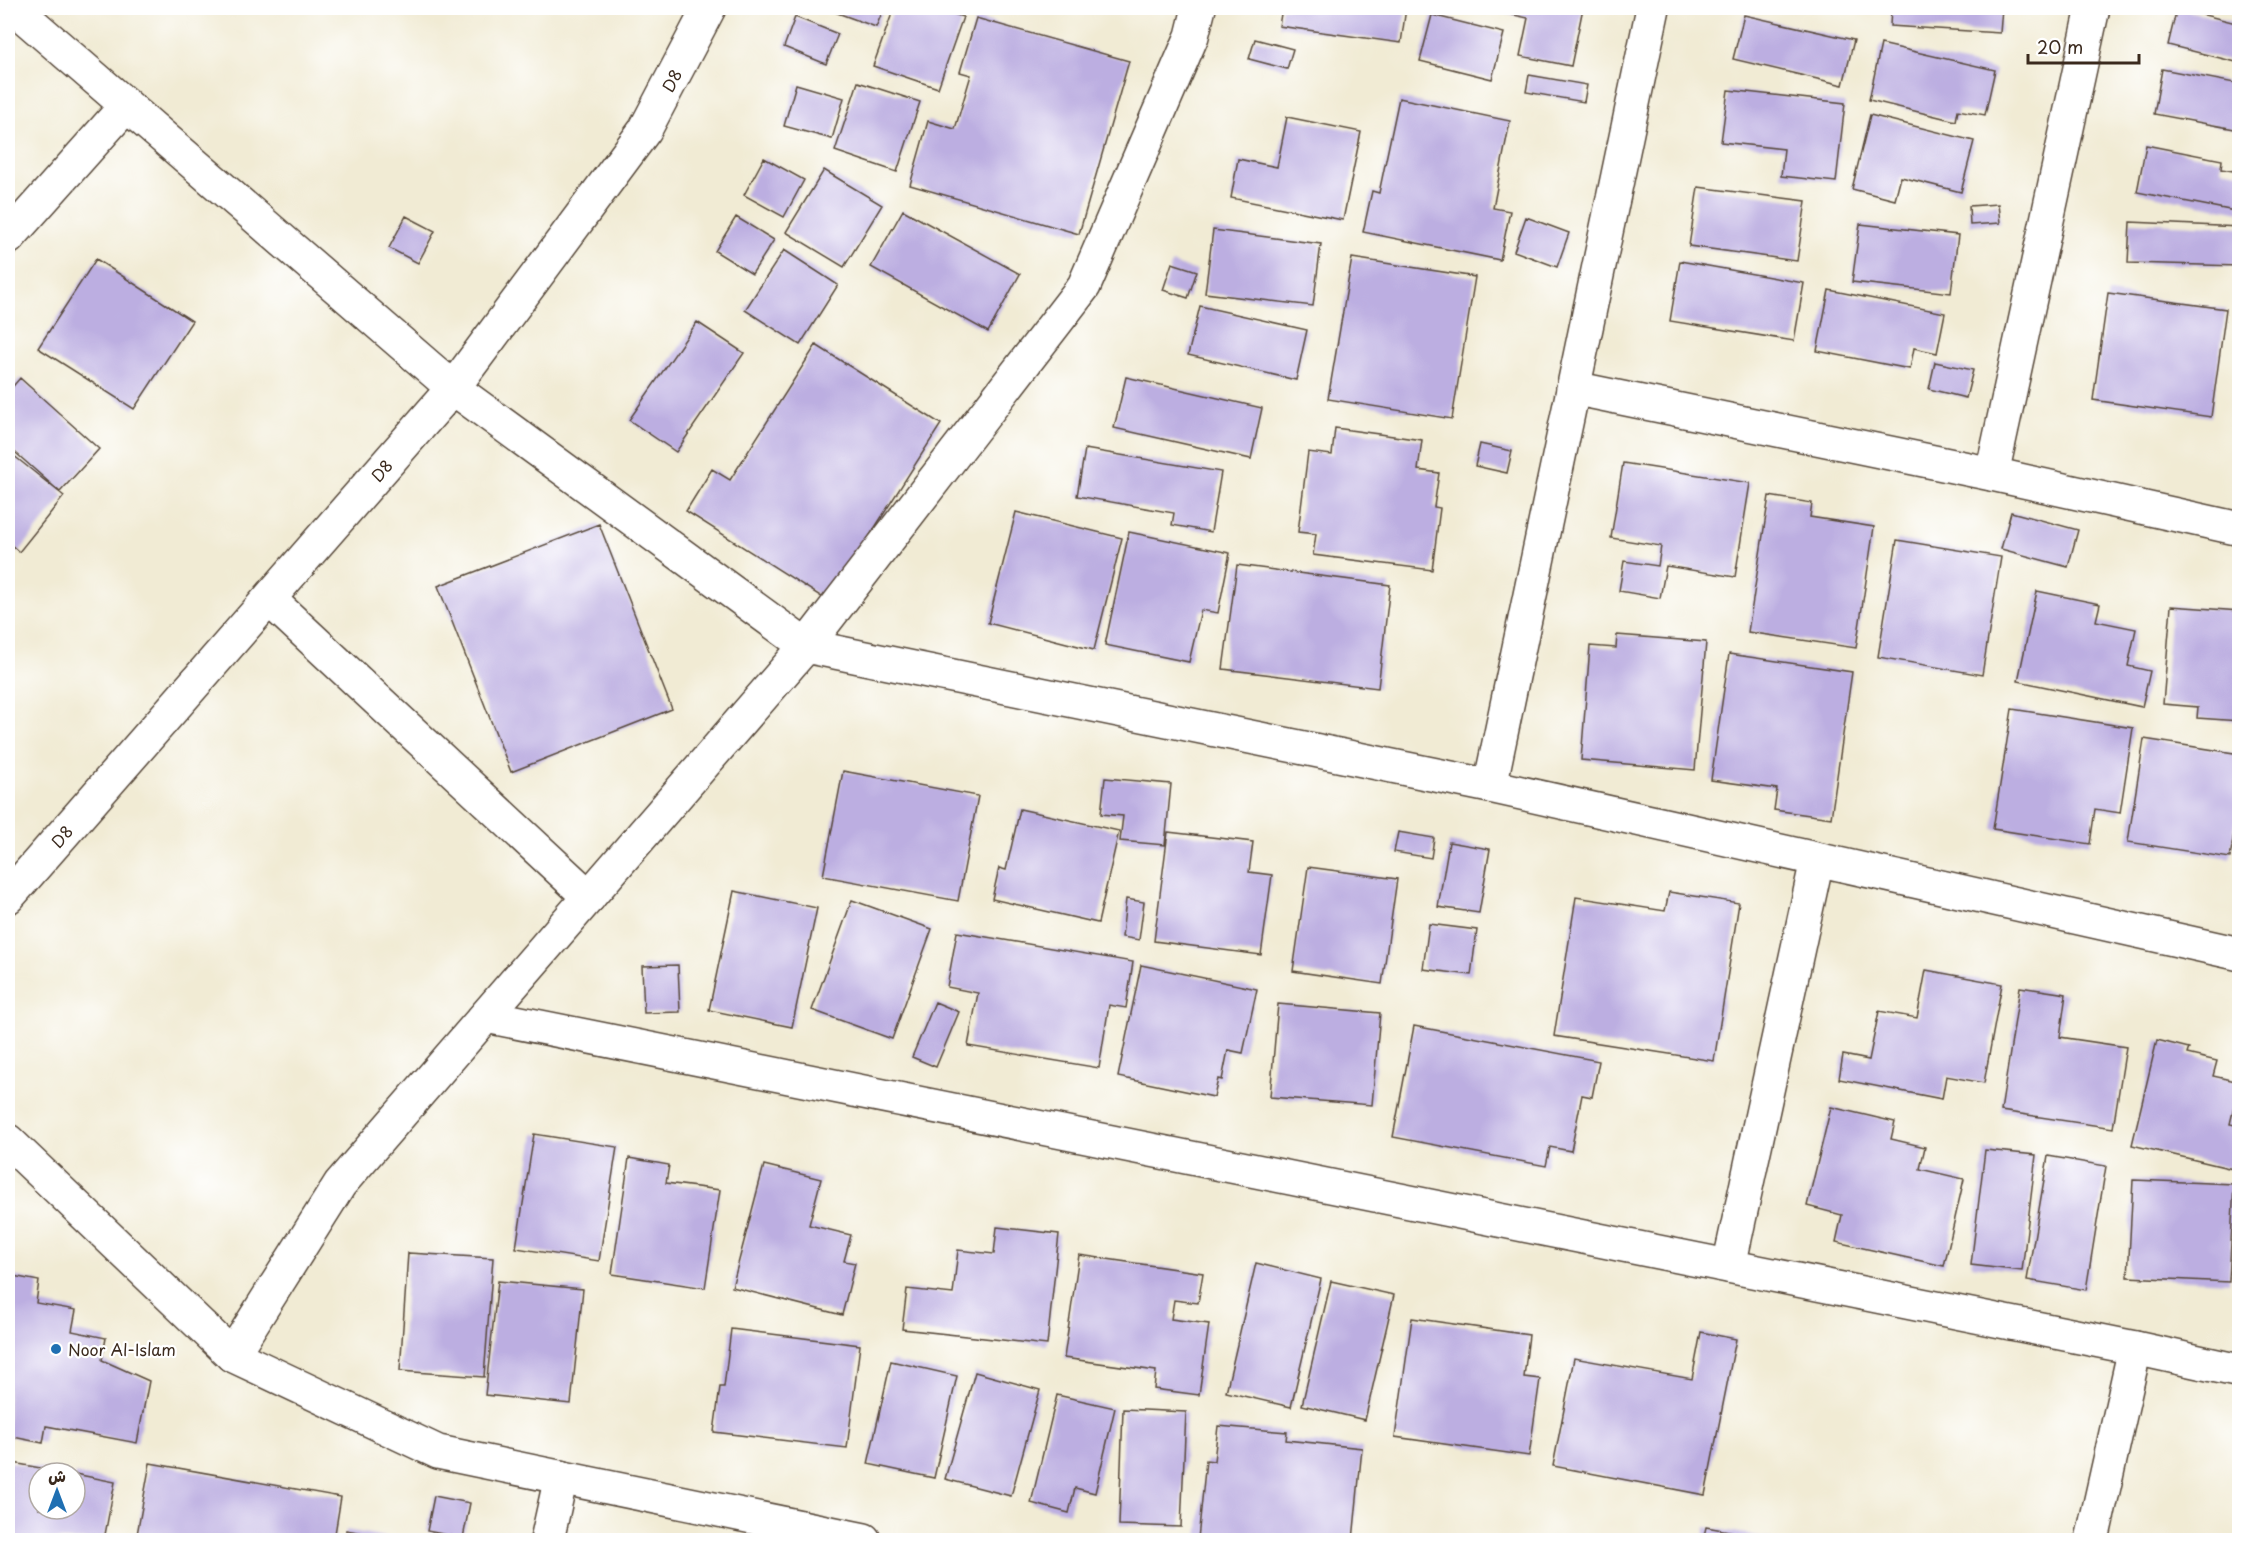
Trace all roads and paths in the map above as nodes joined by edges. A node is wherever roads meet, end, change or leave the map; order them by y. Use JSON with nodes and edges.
{"nodes":[{"id":1,"x":14,"y":8,"type":"edge"},
{"id":2,"x":709,"y":8,"type":"edge"},
{"id":3,"x":1199,"y":8,"type":"edge"},
{"id":4,"x":1653,"y":8,"type":"edge"},
{"id":5,"x":2092,"y":8,"type":"edge"},
{"id":6,"x":126,"y":106,"type":"junction"},
{"id":7,"x":8,"y":238,"type":"edge"},
{"id":8,"x":453,"y":388,"type":"junction"},
{"id":9,"x":1573,"y":388,"type":"junction"},
{"id":10,"x":1992,"y":474,"type":"junction"},
{"id":11,"x":2240,"y":529,"type":"edge"},
{"id":12,"x":269,"y":599,"type":"junction"},
{"id":13,"x":806,"y":646,"type":"junction"},
{"id":14,"x":1490,"y":786,"type":"junction"},
{"id":15,"x":1817,"y":860,"type":"junction"},
{"id":16,"x":8,"y":897,"type":"edge"},
{"id":17,"x":589,"y":897,"type":"junction"},
{"id":18,"x":2240,"y":954,"type":"edge"},
{"id":19,"x":486,"y":1016,"type":"junction"},
{"id":20,"x":8,"y":1141,"type":"edge"},
{"id":21,"x":1729,"y":1266,"type":"junction"},
{"id":22,"x":2134,"y":1348,"type":"junction"},
{"id":23,"x":232,"y":1355,"type":"junction"},
{"id":24,"x":2240,"y":1371,"type":"edge"},
{"id":25,"x":561,"y":1477,"type":"junction"},
{"id":26,"x":547,"y":1540,"type":"edge"},
{"id":27,"x":864,"y":1540,"type":"edge"},
{"id":28,"x":2092,"y":1540,"type":"edge"}],
"edges":[{"from":1,"to":6,"type":"street"},
{"from":2,"to":8,"type":"street","name":"D8"},
{"from":3,"to":13,"type":"street"},
{"from":4,"to":9,"type":"street"},
{"from":5,"to":10,"type":"street"},
{"from":6,"to":7,"type":"street"},
{"from":6,"to":8,"type":"street"},
{"from":8,"to":12,"type":"street","name":"D8"},
{"from":8,"to":13,"type":"street"},
{"from":9,"to":10,"type":"street"},
{"from":9,"to":14,"type":"street"},
{"from":10,"to":11,"type":"street"},
{"from":12,"to":16,"type":"street","name":"D8"},
{"from":12,"to":17,"type":"street"},
{"from":13,"to":14,"type":"street"},
{"from":13,"to":17,"type":"street"},
{"from":14,"to":15,"type":"street"},
{"from":15,"to":18,"type":"street"},
{"from":15,"to":21,"type":"street"},
{"from":17,"to":19,"type":"street"},
{"from":19,"to":21,"type":"street"},
{"from":19,"to":23,"type":"street"},
{"from":20,"to":23,"type":"street"},
{"from":21,"to":22,"type":"street"},
{"from":22,"to":24,"type":"street"},
{"from":22,"to":28,"type":"street"},
{"from":23,"to":25,"type":"street"},
{"from":25,"to":26,"type":"street"},
{"from":25,"to":27,"type":"street"}]}
